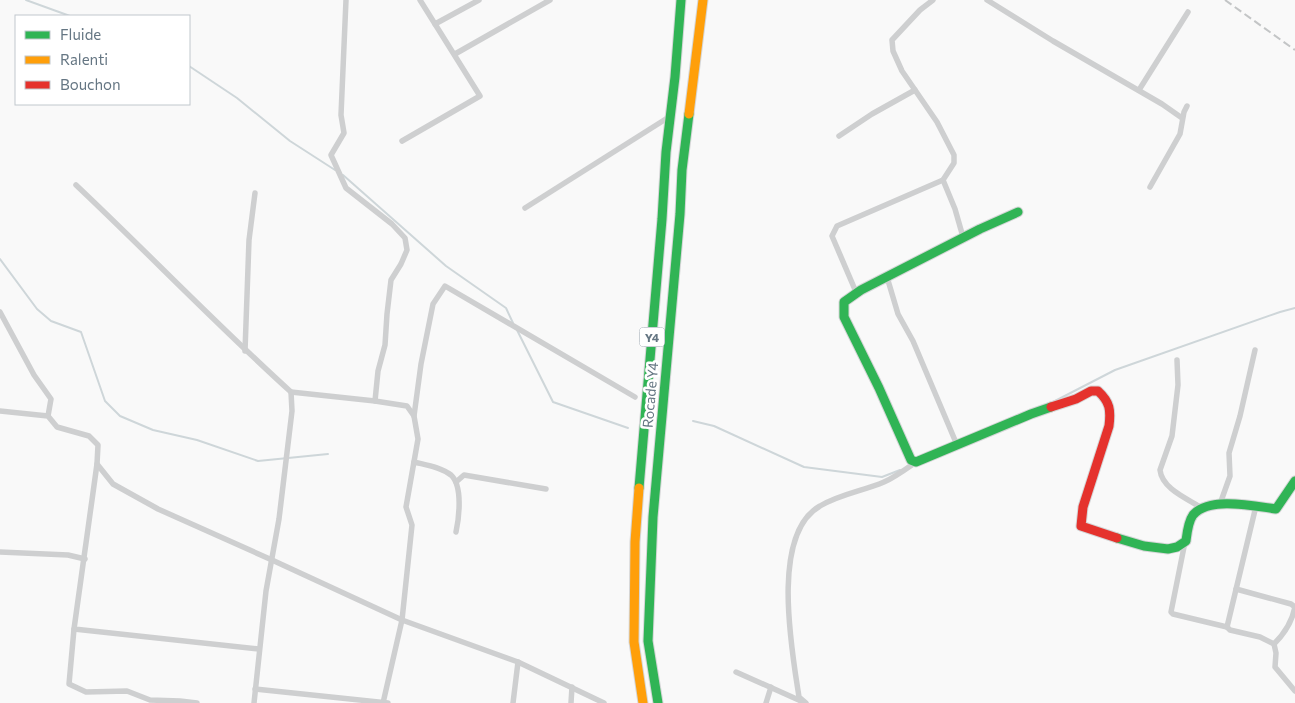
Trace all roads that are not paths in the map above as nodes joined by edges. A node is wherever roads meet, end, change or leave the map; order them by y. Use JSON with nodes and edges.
{"nodes":[{"id":1,"x":346,"y":0,"type":"edge"},
{"id":2,"x":420,"y":0,"type":"edge"},
{"id":3,"x":479,"y":0,"type":"edge"},
{"id":4,"x":550,"y":0,"type":"edge"},
{"id":5,"x":681,"y":0,"type":"edge"},
{"id":6,"x":703,"y":0,"type":"edge"},
{"id":7,"x":933,"y":0,"type":"edge"},
{"id":8,"x":987,"y":0,"type":"edge"},
{"id":9,"x":1188,"y":12,"type":"dead end"},
{"id":10,"x":435,"y":24,"type":"junction"},
{"id":11,"x":455,"y":54,"type":"junction"},
{"id":12,"x":916,"y":90,"type":"junction"},
{"id":13,"x":1139,"y":90,"type":"junction"},
{"id":14,"x":1187,"y":106,"type":"dead end"},
{"id":15,"x":671,"y":116,"type":"junction"},
{"id":16,"x":1182,"y":118,"type":"junction"},
{"id":17,"x":839,"y":136,"type":"dead end"},
{"id":18,"x":402,"y":141,"type":"dead end"},
{"id":19,"x":943,"y":180,"type":"junction"},
{"id":20,"x":76,"y":184,"type":"dead end"},
{"id":21,"x":1150,"y":187,"type":"dead end"},
{"id":22,"x":255,"y":193,"type":"dead end"},
{"id":23,"x":525,"y":208,"type":"dead end"},
{"id":24,"x":1018,"y":212,"type":"dead end"},
{"id":25,"x":963,"y":237,"type":"junction"},
{"id":26,"x":887,"y":277,"type":"junction"},
{"id":27,"x":856,"y":292,"type":"junction"},
{"id":28,"x":0,"y":312,"type":"edge"},
{"id":29,"x":1255,"y":350,"type":"dead end"},
{"id":30,"x":245,"y":351,"type":"junction"},
{"id":31,"x":1176,"y":360,"type":"dead end"},
{"id":32,"x":291,"y":392,"type":"junction"},
{"id":33,"x":635,"y":397,"type":"dead end"},
{"id":34,"x":375,"y":401,"type":"junction"},
{"id":35,"x":0,"y":411,"type":"edge"},
{"id":36,"x":48,"y":416,"type":"junction"},
{"id":37,"x":414,"y":416,"type":"junction"},
{"id":38,"x":957,"y":445,"type":"junction"},
{"id":39,"x":414,"y":462,"type":"junction"},
{"id":40,"x":916,"y":462,"type":"junction"},
{"id":41,"x":98,"y":464,"type":"junction"},
{"id":42,"x":1295,"y":481,"type":"edge"},
{"id":43,"x":456,"y":482,"type":"junction"},
{"id":44,"x":546,"y":489,"type":"dead end"},
{"id":45,"x":1220,"y":504,"type":"junction"},
{"id":46,"x":1256,"y":506,"type":"junction"},
{"id":47,"x":1202,"y":508,"type":"junction"},
{"id":48,"x":456,"y":532,"type":"dead end"},
{"id":49,"x":1186,"y":541,"type":"junction"},
{"id":50,"x":0,"y":552,"type":"edge"},
{"id":51,"x":84,"y":559,"type":"junction"},
{"id":52,"x":272,"y":560,"type":"junction"},
{"id":53,"x":1236,"y":589,"type":"junction"},
{"id":54,"x":402,"y":620,"type":"junction"},
{"id":55,"x":1227,"y":627,"type":"junction"},
{"id":56,"x":74,"y":629,"type":"junction"},
{"id":57,"x":1274,"y":644,"type":"junction"},
{"id":58,"x":259,"y":649,"type":"junction"},
{"id":59,"x":518,"y":662,"type":"junction"},
{"id":60,"x":736,"y":672,"type":"dead end"},
{"id":61,"x":572,"y":687,"type":"junction"},
{"id":62,"x":771,"y":687,"type":"junction"},
{"id":63,"x":255,"y":689,"type":"junction"},
{"id":64,"x":1295,"y":691,"type":"edge"},
{"id":65,"x":197,"y":703,"type":"edge"},
{"id":66,"x":254,"y":703,"type":"edge"},
{"id":67,"x":383,"y":703,"type":"edge"},
{"id":68,"x":388,"y":703,"type":"edge"},
{"id":69,"x":513,"y":703,"type":"edge"},
{"id":70,"x":570,"y":703,"type":"edge"},
{"id":71,"x":604,"y":703,"type":"edge"},
{"id":72,"x":643,"y":703,"type":"edge"},
{"id":73,"x":658,"y":703,"type":"edge"},
{"id":74,"x":766,"y":703,"type":"edge"},
{"id":75,"x":805,"y":703,"type":"edge"}],
"edges":[{"from":1,"to":34,"type":"street"},
{"from":2,"to":10,"type":"street"},
{"from":3,"to":10,"type":"street"},
{"from":4,"to":11,"type":"street"},
{"from":5,"to":15,"type":"main road","name":"Rocade Y4","number":"Y4"},
{"from":6,"to":73,"type":"main road","name":"Rocade Y4","number":"Y4"},
{"from":7,"to":12,"type":"street"},
{"from":8,"to":13,"type":"street"},
{"from":9,"to":13,"type":"street"},
{"from":10,"to":11,"type":"street"},
{"from":11,"to":18,"type":"street"},
{"from":12,"to":17,"type":"street"},
{"from":12,"to":19,"type":"street"},
{"from":13,"to":16,"type":"street"},
{"from":14,"to":16,"type":"street"},
{"from":15,"to":23,"type":"street"},
{"from":15,"to":72,"type":"main road","name":"Rocade Y4","number":"Y4"},
{"from":16,"to":21,"type":"street"},
{"from":19,"to":25,"type":"street"},
{"from":19,"to":27,"type":"street"},
{"from":20,"to":30,"type":"street"},
{"from":22,"to":30,"type":"street"},
{"from":24,"to":25,"type":"main road"},
{"from":25,"to":26,"type":"main road"},
{"from":26,"to":27,"type":"main road"},
{"from":26,"to":38,"type":"street"},
{"from":27,"to":40,"type":"main road"},
{"from":28,"to":36,"type":"street"},
{"from":29,"to":45,"type":"street"},
{"from":30,"to":32,"type":"street"},
{"from":31,"to":47,"type":"street"},
{"from":32,"to":34,"type":"street"},
{"from":32,"to":52,"type":"street"},
{"from":33,"to":37,"type":"street"},
{"from":34,"to":37,"type":"street"},
{"from":35,"to":36,"type":"street"},
{"from":36,"to":41,"type":"street"},
{"from":37,"to":39,"type":"street"},
{"from":38,"to":40,"type":"main road"},
{"from":38,"to":49,"type":"main road"},
{"from":39,"to":43,"type":"street"},
{"from":39,"to":54,"type":"street"},
{"from":40,"to":75,"type":"street"},
{"from":41,"to":51,"type":"street"},
{"from":41,"to":52,"type":"street"},
{"from":42,"to":46,"type":"main road"},
{"from":43,"to":44,"type":"street"},
{"from":43,"to":48,"type":"street"},
{"from":45,"to":46,"type":"main road"},
{"from":45,"to":47,"type":"main road"},
{"from":46,"to":53,"type":"street"},
{"from":47,"to":49,"type":"main road"},
{"from":49,"to":55,"type":"street"},
{"from":50,"to":51,"type":"street"},
{"from":51,"to":56,"type":"street"},
{"from":52,"to":54,"type":"street"},
{"from":52,"to":58,"type":"street"},
{"from":53,"to":55,"type":"street"},
{"from":53,"to":57,"type":"street"},
{"from":54,"to":59,"type":"street"},
{"from":54,"to":67,"type":"street"},
{"from":55,"to":57,"type":"street"},
{"from":56,"to":58,"type":"street"},
{"from":56,"to":65,"type":"street"},
{"from":57,"to":64,"type":"street"},
{"from":58,"to":63,"type":"street"},
{"from":59,"to":61,"type":"street"},
{"from":59,"to":69,"type":"street"},
{"from":60,"to":62,"type":"street"},
{"from":61,"to":70,"type":"street"},
{"from":61,"to":71,"type":"street"},
{"from":62,"to":74,"type":"street"},
{"from":62,"to":75,"type":"street"},
{"from":63,"to":66,"type":"street"},
{"from":63,"to":67,"type":"street"},
{"from":67,"to":68,"type":"street"}]}
